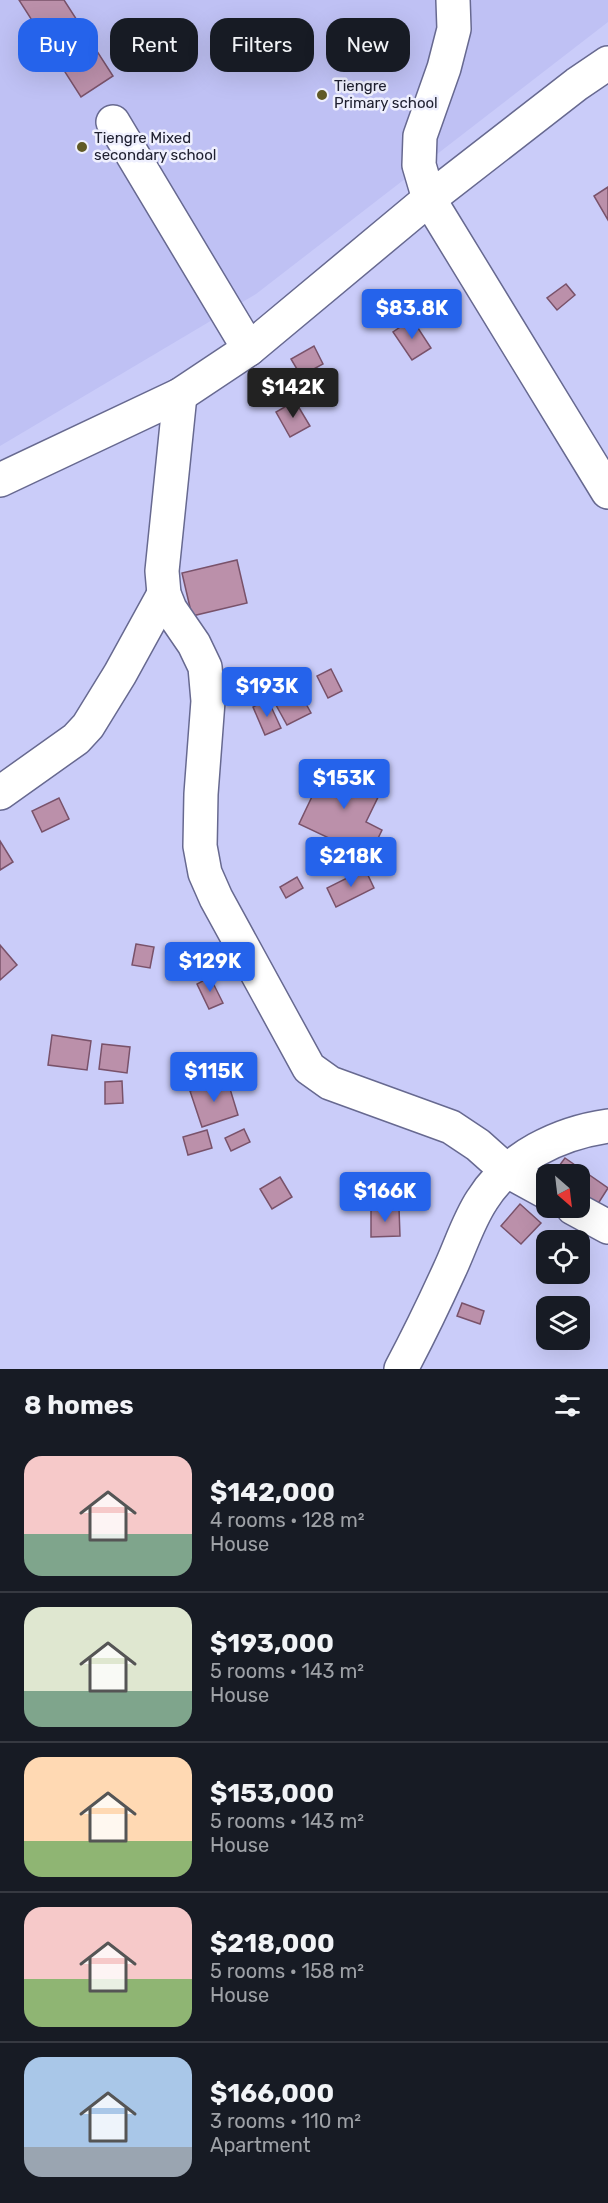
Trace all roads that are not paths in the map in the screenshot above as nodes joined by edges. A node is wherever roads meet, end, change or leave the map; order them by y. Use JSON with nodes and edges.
{"nodes":[{"id":1,"x":453,"y":0,"type":"edge"},
{"id":2,"x":608,"y":63,"type":"edge"},
{"id":3,"x":113,"y":122,"type":"dead end"},
{"id":4,"x":429,"y":199,"type":"junction"},
{"id":5,"x":249,"y":349,"type":"junction"},
{"id":6,"x":180,"y":395,"type":"junction"},
{"id":7,"x":0,"y":480,"type":"edge"},
{"id":8,"x":608,"y":492,"type":"edge"},
{"id":9,"x":164,"y":594,"type":"junction"},
{"id":10,"x":0,"y":793,"type":"edge"},
{"id":11,"x":608,"y":1126,"type":"edge"},
{"id":12,"x":506,"y":1170,"type":"junction"},
{"id":13,"x":536,"y":1186,"type":"edge"},
{"id":14,"x":590,"y":1217,"type":"edge"},
{"id":15,"x":608,"y":1227,"type":"edge"},
{"id":16,"x":400,"y":1369,"type":"edge"}],
"edges":[{"from":1,"to":4,"type":"street"},
{"from":2,"to":4,"type":"street"},
{"from":3,"to":5,"type":"street"},
{"from":4,"to":5,"type":"street"},
{"from":4,"to":8,"type":"street"},
{"from":5,"to":6,"type":"street"},
{"from":6,"to":7,"type":"street"},
{"from":6,"to":9,"type":"street"},
{"from":9,"to":10,"type":"street"},
{"from":9,"to":12,"type":"street"},
{"from":11,"to":12,"type":"street"},
{"from":12,"to":13,"type":"street"},
{"from":12,"to":16,"type":"street"},
{"from":14,"to":15,"type":"street"}]}
